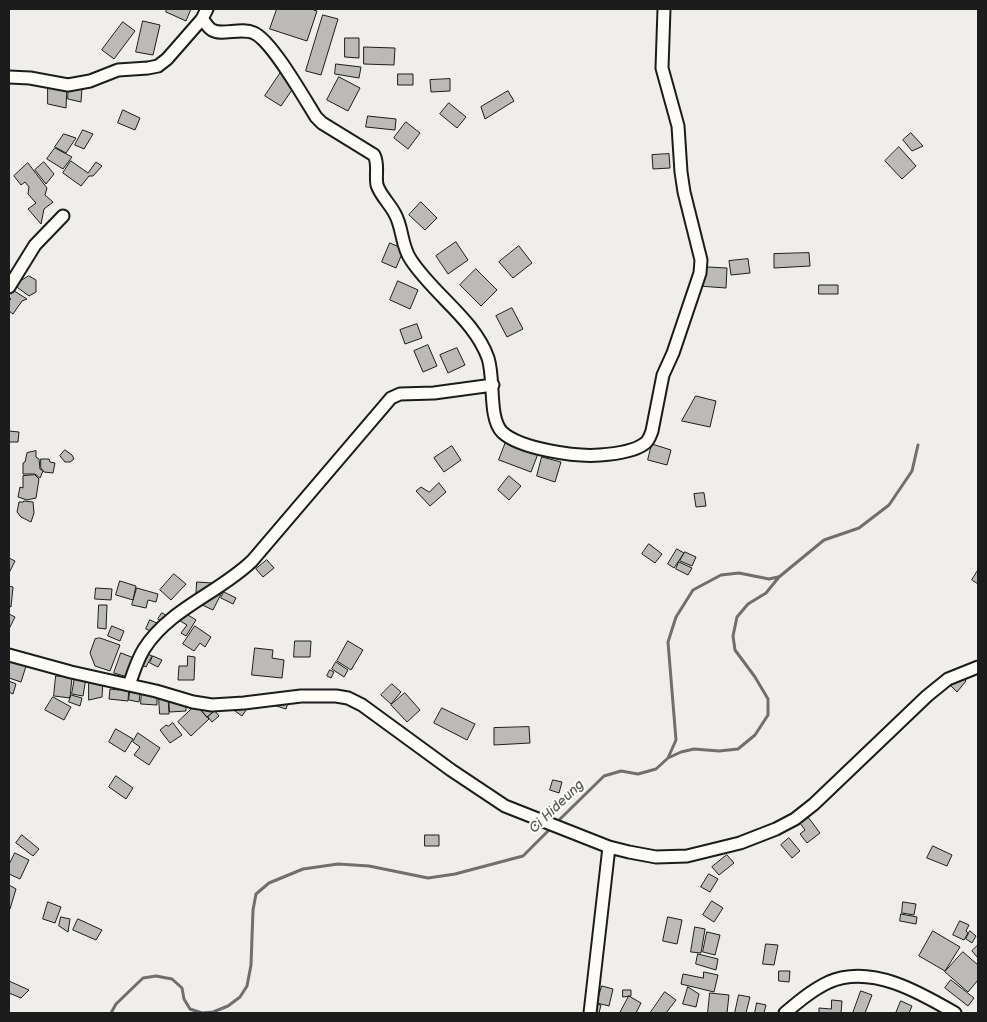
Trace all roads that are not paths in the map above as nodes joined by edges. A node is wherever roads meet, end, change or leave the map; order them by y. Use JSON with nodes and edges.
{"nodes":[{"id":1,"x":664,"y":9,"type":"edge"},
{"id":2,"x":204,"y":14,"type":"edge"},
{"id":3,"x":9,"y":77,"type":"edge"},
{"id":4,"x":63,"y":216,"type":"dead end"},
{"id":5,"x":9,"y":287,"type":"edge"},
{"id":6,"x":493,"y":384,"type":"junction"},
{"id":7,"x":9,"y":655,"type":"edge"},
{"id":8,"x":978,"y":668,"type":"edge"},
{"id":9,"x":129,"y":685,"type":"junction"},
{"id":10,"x":609,"y":847,"type":"junction"},
{"id":11,"x":590,"y":1013,"type":"edge"},
{"id":12,"x":785,"y":1013,"type":"edge"},
{"id":13,"x":955,"y":1013,"type":"edge"}],
"edges":[{"from":1,"to":6,"type":"street"},
{"from":2,"to":3,"type":"street"},
{"from":2,"to":6,"type":"street"},
{"from":4,"to":5,"type":"street"},
{"from":6,"to":9,"type":"street"},
{"from":7,"to":9,"type":"street"},
{"from":8,"to":10,"type":"street"},
{"from":9,"to":10,"type":"street"},
{"from":10,"to":11,"type":"street"},
{"from":12,"to":13,"type":"street"}]}
